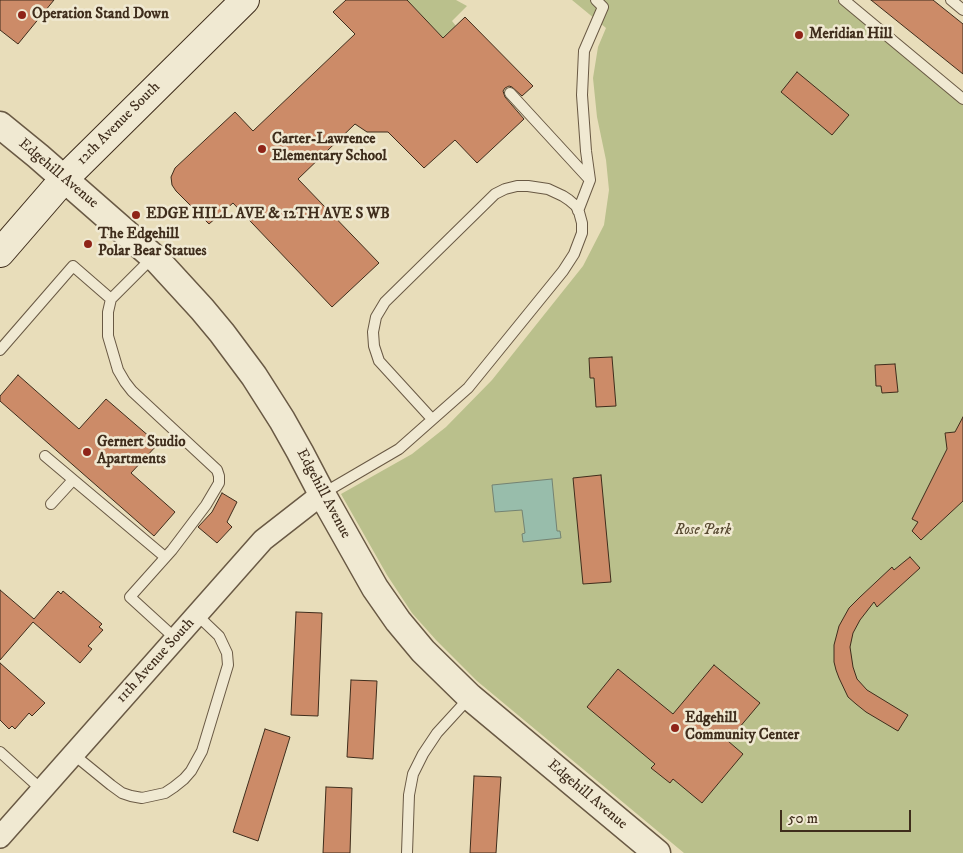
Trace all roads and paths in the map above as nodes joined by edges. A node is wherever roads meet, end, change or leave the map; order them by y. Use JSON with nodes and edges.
{"nodes":[{"id":1,"x":245,"y":0,"type":"edge"},
{"id":2,"x":596,"y":0,"type":"edge"},
{"id":3,"x":844,"y":0,"type":"edge"},
{"id":4,"x":951,"y":0,"type":"edge"},
{"id":5,"x":963,"y":10,"type":"edge"},
{"id":6,"x":510,"y":93,"type":"dead end"},
{"id":7,"x":963,"y":99,"type":"edge"},
{"id":8,"x":0,"y":126,"type":"edge"},
{"id":9,"x":64,"y":179,"type":"junction"},
{"id":10,"x":590,"y":180,"type":"junction"},
{"id":11,"x":578,"y":210,"type":"junction"},
{"id":12,"x":0,"y":253,"type":"edge"},
{"id":13,"x":153,"y":256,"type":"junction"},
{"id":14,"x":111,"y":300,"type":"junction"},
{"id":15,"x":0,"y":350,"type":"edge"},
{"id":16,"x":432,"y":419,"type":"junction"},
{"id":17,"x":45,"y":456,"type":"dead end"},
{"id":18,"x":72,"y":480,"type":"junction"},
{"id":19,"x":322,"y":494,"type":"junction"},
{"id":20,"x":50,"y":504,"type":"dead end"},
{"id":21,"x":165,"y":557,"type":"junction"},
{"id":22,"x":197,"y":615,"type":"junction"},
{"id":23,"x":176,"y":639,"type":"junction"},
{"id":24,"x":470,"y":697,"type":"junction"},
{"id":25,"x":0,"y":752,"type":"edge"},
{"id":26,"x":73,"y":754,"type":"junction"},
{"id":27,"x":42,"y":790,"type":"junction"},
{"id":28,"x":0,"y":837,"type":"edge"},
{"id":29,"x":407,"y":853,"type":"edge"},
{"id":30,"x":656,"y":853,"type":"edge"}],
"edges":[{"from":1,"to":9,"type":"main road","name":"12th Avenue South"},
{"from":2,"to":10,"type":"lane"},
{"from":3,"to":7,"type":"lane"},
{"from":4,"to":5,"type":"lane"},
{"from":6,"to":10,"type":"lane"},
{"from":8,"to":9,"type":"street","name":"Edgehill Avenue"},
{"from":9,"to":12,"type":"main road","name":"12th Avenue South"},
{"from":9,"to":13,"type":"street","name":"Edgehill Avenue"},
{"from":10,"to":11,"type":"lane"},
{"from":11,"to":16,"type":"lane"},
{"from":11,"to":16,"type":"lane"},
{"from":13,"to":14,"type":"lane"},
{"from":13,"to":19,"type":"street","name":"Edgehill Avenue"},
{"from":14,"to":15,"type":"lane"},
{"from":14,"to":21,"type":"lane"},
{"from":16,"to":19,"type":"lane"},
{"from":17,"to":18,"type":"lane"},
{"from":18,"to":20,"type":"lane"},
{"from":18,"to":21,"type":"lane"},
{"from":19,"to":22,"type":"street","name":"11th Avenue South"},
{"from":19,"to":24,"type":"street","name":"Edgehill Avenue"},
{"from":21,"to":23,"type":"lane"},
{"from":22,"to":23,"type":"street","name":"11th Avenue South"},
{"from":22,"to":26,"type":"lane"},
{"from":23,"to":26,"type":"street","name":"11th Avenue South"},
{"from":24,"to":29,"type":"lane"},
{"from":24,"to":30,"type":"street","name":"Edgehill Avenue"},
{"from":25,"to":27,"type":"lane"},
{"from":26,"to":27,"type":"street","name":"11th Avenue South"},
{"from":27,"to":28,"type":"street","name":"11th Avenue South"}]}
